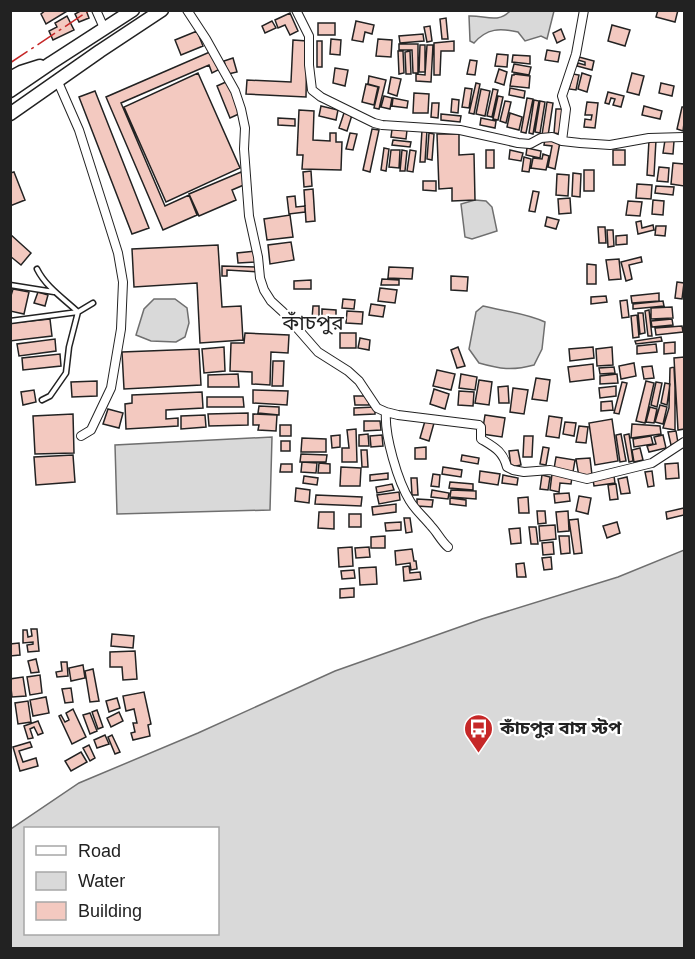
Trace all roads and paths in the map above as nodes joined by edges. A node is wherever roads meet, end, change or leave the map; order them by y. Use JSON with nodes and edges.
{"nodes":[{"id":1,"x":96,"y":10,"type":"edge"},
{"id":2,"x":133,"y":10,"type":"edge"},
{"id":3,"x":162,"y":10,"type":"edge"},
{"id":4,"x":187,"y":10,"type":"edge"},
{"id":5,"x":296,"y":10,"type":"edge"},
{"id":6,"x":584,"y":10,"type":"edge"},
{"id":7,"x":104,"y":28,"type":"junction"},
{"id":8,"x":51,"y":63,"type":"junction"},
{"id":9,"x":10,"y":78,"type":"edge"},
{"id":10,"x":58,"y":82,"type":"junction"},
{"id":11,"x":10,"y":91,"type":"edge"},
{"id":12,"x":10,"y":114,"type":"edge"},
{"id":13,"x":684,"y":137,"type":"edge"},
{"id":14,"x":562,"y":141,"type":"junction"},
{"id":15,"x":37,"y":269,"type":"dead end"},
{"id":16,"x":10,"y":285,"type":"edge"},
{"id":17,"x":54,"y":292,"type":"junction"},
{"id":18,"x":93,"y":303,"type":"dead end"},
{"id":19,"x":78,"y":312,"type":"junction"},
{"id":20,"x":10,"y":321,"type":"edge"},
{"id":21,"x":42,"y":400,"type":"dead end"},
{"id":22,"x":386,"y":412,"type":"junction"},
{"id":23,"x":81,"y":436,"type":"dead end"},
{"id":24,"x":684,"y":442,"type":"edge"},
{"id":25,"x":448,"y":548,"type":"dead end"}],
"edges":[{"from":1,"to":7,"type":"street"},
{"from":2,"to":7,"type":"highway"},
{"from":3,"to":10,"type":"highway"},
{"from":4,"to":22,"type":"street"},
{"from":5,"to":14,"type":"street"},
{"from":6,"to":14,"type":"street"},
{"from":7,"to":8,"type":"highway"},
{"from":8,"to":9,"type":"highway"},
{"from":8,"to":11,"type":"highway"},
{"from":10,"to":12,"type":"highway"},
{"from":10,"to":23,"type":"street"},
{"from":13,"to":14,"type":"street"},
{"from":15,"to":17,"type":"lane"},
{"from":16,"to":17,"type":"lane"},
{"from":17,"to":19,"type":"lane"},
{"from":18,"to":19,"type":"lane"},
{"from":19,"to":20,"type":"lane"},
{"from":19,"to":21,"type":"lane"},
{"from":22,"to":24,"type":"street"},
{"from":22,"to":25,"type":"street"}]}
